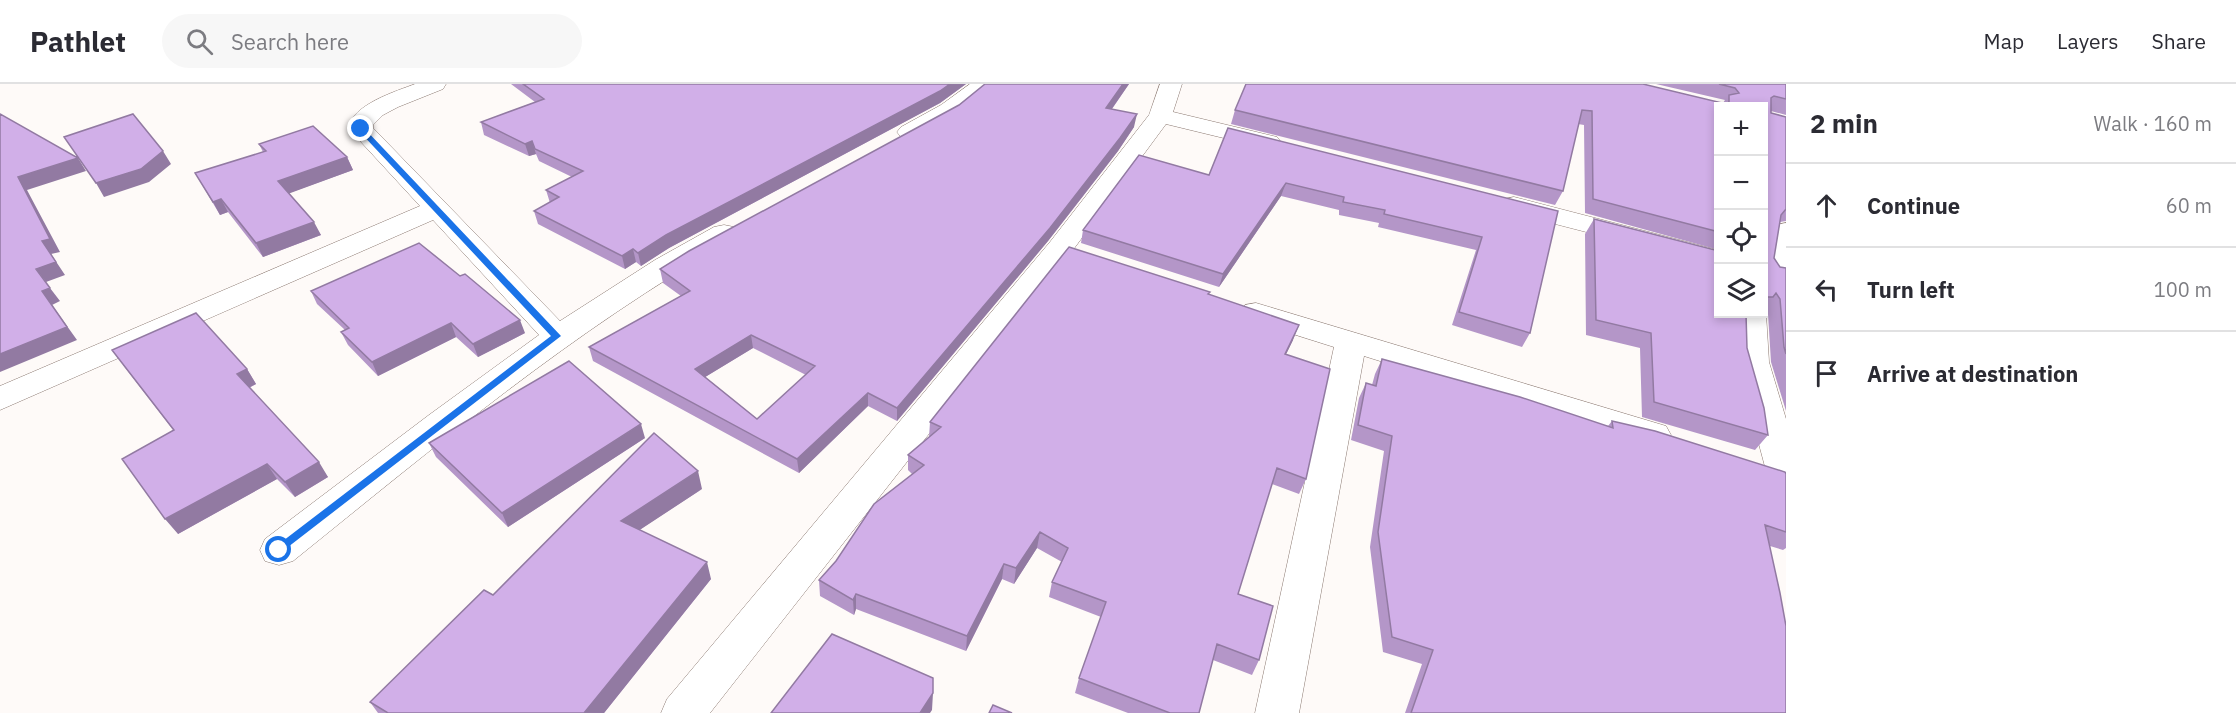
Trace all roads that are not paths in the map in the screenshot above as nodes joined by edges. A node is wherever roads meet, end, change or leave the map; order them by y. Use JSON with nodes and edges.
{"nodes":[{"id":1,"x":435,"y":84,"type":"edge"},
{"id":2,"x":984,"y":84,"type":"edge"},
{"id":3,"x":1171,"y":84,"type":"edge"},
{"id":4,"x":1160,"y":116,"type":"junction"},
{"id":5,"x":1287,"y":147,"type":"edge"},
{"id":6,"x":881,"y":148,"type":"edge"},
{"id":7,"x":1492,"y":199,"type":"edge"},
{"id":8,"x":436,"y":208,"type":"junction"},
{"id":9,"x":752,"y":218,"type":"edge"},
{"id":10,"x":1786,"y":231,"type":"edge"},
{"id":11,"x":1060,"y":248,"type":"junction"},
{"id":12,"x":1714,"y":257,"type":"edge"},
{"id":13,"x":1094,"y":259,"type":"edge"},
{"id":14,"x":1776,"y":273,"type":"edge"},
{"id":15,"x":1228,"y":302,"type":"edge"},
{"id":16,"x":1751,"y":318,"type":"edge"},
{"id":17,"x":557,"y":336,"type":"junction"},
{"id":18,"x":1351,"y":342,"type":"junction"},
{"id":19,"x":0,"y":399,"type":"edge"},
{"id":20,"x":1682,"y":443,"type":"edge"},
{"id":21,"x":1751,"y":464,"type":"edge"},
{"id":22,"x":1786,"y":476,"type":"edge"},
{"id":23,"x":279,"y":550,"type":"dead end"},
{"id":24,"x":683,"y":713,"type":"edge"},
{"id":25,"x":1277,"y":713,"type":"edge"}],
"edges":[{"from":1,"to":8,"type":"street"},
{"from":2,"to":6,"type":"street"},
{"from":3,"to":4,"type":"street"},
{"from":4,"to":5,"type":"street"},
{"from":4,"to":11,"type":"street"},
{"from":7,"to":12,"type":"street"},
{"from":8,"to":17,"type":"street"},
{"from":8,"to":19,"type":"street"},
{"from":9,"to":17,"type":"street"},
{"from":10,"to":14,"type":"street"},
{"from":11,"to":13,"type":"street"},
{"from":11,"to":24,"type":"street"},
{"from":15,"to":18,"type":"street"},
{"from":16,"to":22,"type":"street"},
{"from":17,"to":23,"type":"street"},
{"from":18,"to":20,"type":"street"},
{"from":18,"to":25,"type":"street"},
{"from":21,"to":22,"type":"street"}]}
